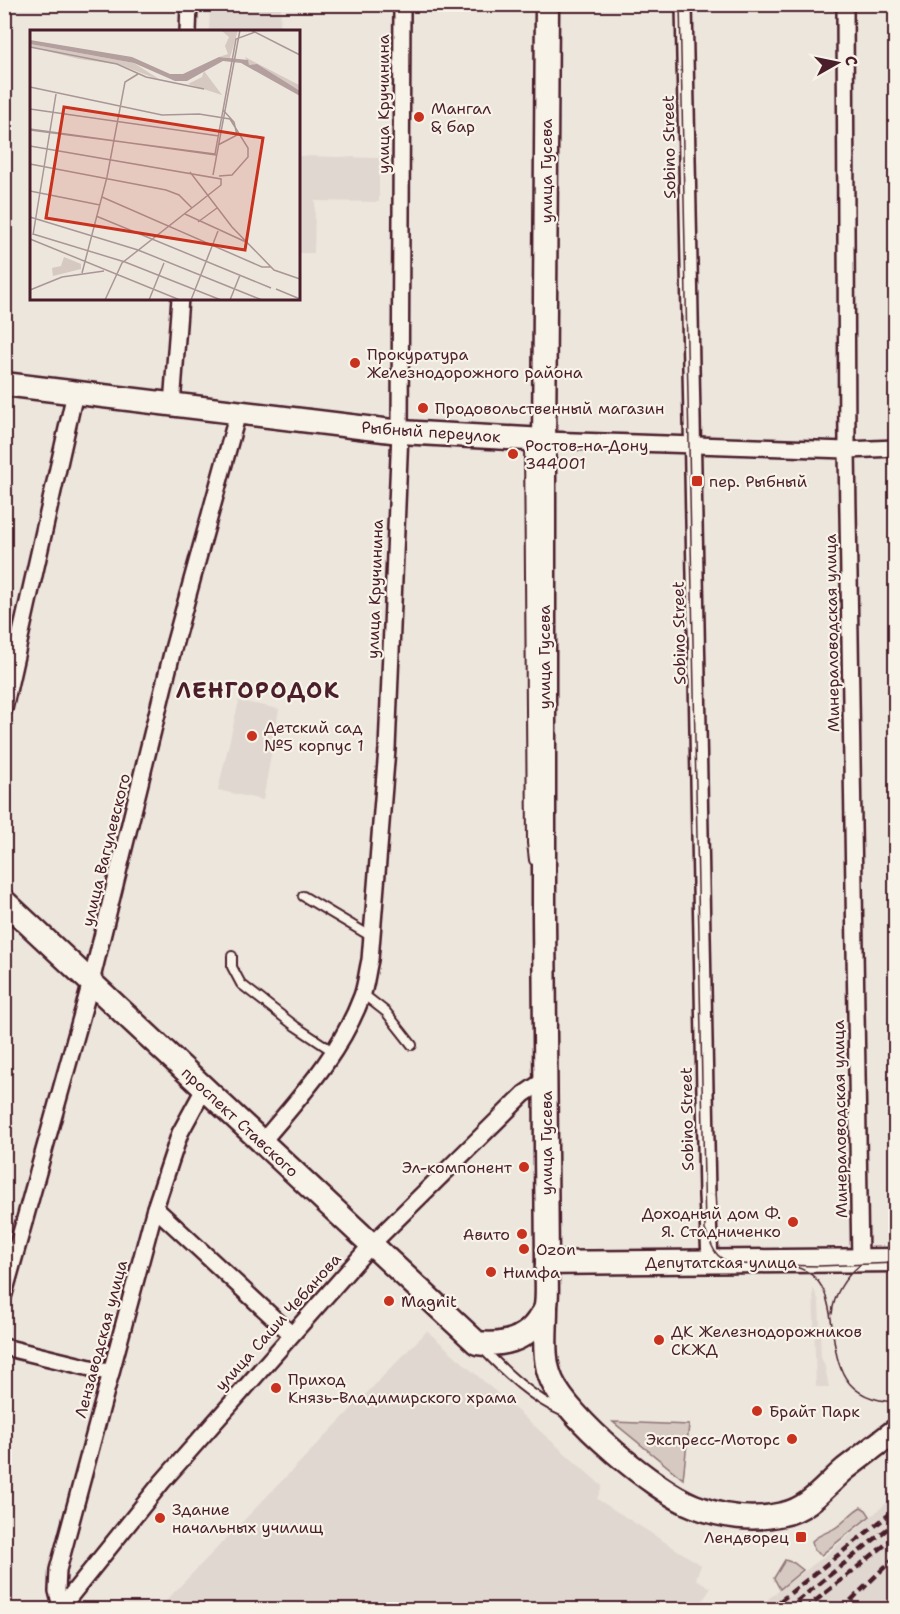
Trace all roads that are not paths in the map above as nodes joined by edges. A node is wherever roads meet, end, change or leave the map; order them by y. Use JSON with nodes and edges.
{"nodes":[{"id":1,"x":189,"y":4,"type":"edge"},
{"id":2,"x":402,"y":4,"type":"edge"},
{"id":3,"x":548,"y":4,"type":"edge"},
{"id":4,"x":684,"y":4,"type":"edge"},
{"id":5,"x":845,"y":4,"type":"edge"},
{"id":6,"x":188,"y":30,"type":"edge"},
{"id":7,"x":180,"y":300,"type":"edge"},
{"id":8,"x":4,"y":384,"type":"edge"},
{"id":9,"x":75,"y":393,"type":"junction"},
{"id":10,"x":172,"y":405,"type":"junction"},
{"id":11,"x":238,"y":413,"type":"junction"},
{"id":12,"x":400,"y":432,"type":"junction"},
{"id":13,"x":537,"y":439,"type":"junction"},
{"id":14,"x":692,"y":444,"type":"junction"},
{"id":15,"x":896,"y":448,"type":"edge"},
{"id":16,"x":847,"y":450,"type":"junction"},
{"id":17,"x":4,"y":710,"type":"edge"},
{"id":18,"x":303,"y":896,"type":"dead end"},
{"id":19,"x":4,"y":901,"type":"edge"},
{"id":20,"x":372,"y":937,"type":"junction"},
{"id":21,"x":232,"y":956,"type":"dead end"},
{"id":22,"x":92,"y":982,"type":"junction"},
{"id":23,"x":363,"y":994,"type":"junction"},
{"id":24,"x":412,"y":1045,"type":"dead end"},
{"id":25,"x":334,"y":1052,"type":"junction"},
{"id":26,"x":546,"y":1079,"type":"junction"},
{"id":27,"x":204,"y":1089,"type":"junction"},
{"id":28,"x":262,"y":1143,"type":"junction"},
{"id":29,"x":155,"y":1208,"type":"junction"},
{"id":30,"x":371,"y":1245,"type":"junction"},
{"id":31,"x":710,"y":1260,"type":"junction"},
{"id":32,"x":896,"y":1260,"type":"edge"},
{"id":33,"x":860,"y":1262,"type":"junction"},
{"id":34,"x":547,"y":1263,"type":"junction"},
{"id":35,"x":4,"y":1294,"type":"edge"},
{"id":36,"x":546,"y":1309,"type":"junction"},
{"id":37,"x":291,"y":1334,"type":"junction"},
{"id":38,"x":477,"y":1343,"type":"junction"},
{"id":39,"x":4,"y":1347,"type":"edge"},
{"id":40,"x":111,"y":1373,"type":"junction"},
{"id":41,"x":575,"y":1417,"type":"junction"},
{"id":42,"x":896,"y":1430,"type":"edge"},
{"id":43,"x":60,"y":1608,"type":"edge"}],
"edges":[{"from":1,"to":6,"type":"street"},
{"from":2,"to":12,"type":"street","name":"улица Кручинина"},
{"from":3,"to":13,"type":"street","name":"улица Гусева"},
{"from":4,"to":14,"type":"street","name":"Sobino Street"},
{"from":5,"to":16,"type":"street","name":"Минераловодская улица"},
{"from":7,"to":10,"type":"street"},
{"from":8,"to":9,"type":"street","name":"Рыбный переулок"},
{"from":9,"to":10,"type":"street","name":"Рыбный переулок"},
{"from":9,"to":17,"type":"street"},
{"from":10,"to":11,"type":"street","name":"Рыбный переулок"},
{"from":11,"to":12,"type":"street","name":"Рыбный переулок"},
{"from":11,"to":22,"type":"street","name":"улица Вагулевского"},
{"from":12,"to":13,"type":"street","name":"Рыбный переулок"},
{"from":12,"to":20,"type":"street","name":"улица Кручинина"},
{"from":13,"to":14,"type":"street","name":"Рыбный переулок"},
{"from":13,"to":26,"type":"street","name":"улица Гусева"},
{"from":14,"to":16,"type":"street","name":"Рыбный переулок"},
{"from":14,"to":31,"type":"street","name":"Sobino Street"},
{"from":15,"to":16,"type":"street","name":"Рыбный переулок"},
{"from":16,"to":33,"type":"street","name":"Минераловодская улица"},
{"from":18,"to":20,"type":"lane"},
{"from":19,"to":22,"type":"street","name":"проспект Ставского"},
{"from":20,"to":23,"type":"street","name":"улица Кручинина"},
{"from":21,"to":25,"type":"lane"},
{"from":22,"to":27,"type":"street","name":"проспект Ставского"},
{"from":22,"to":35,"type":"street","name":"улица Вагулевского"},
{"from":23,"to":24,"type":"lane"},
{"from":23,"to":25,"type":"street","name":"улица Кручинина"},
{"from":25,"to":28,"type":"street","name":"улица Кручинина"},
{"from":26,"to":30,"type":"street","name":"улица Саши Чебанова"},
{"from":26,"to":34,"type":"street","name":"улица Гусева"},
{"from":27,"to":28,"type":"street","name":"проспект Ставского"},
{"from":27,"to":29,"type":"street","name":"Лензаводская улица"},
{"from":28,"to":30,"type":"street","name":"проспект Ставского"},
{"from":29,"to":37,"type":"street"},
{"from":29,"to":40,"type":"street","name":"Лензаводская улица"},
{"from":30,"to":37,"type":"street","name":"улица Саши Чебанова"},
{"from":30,"to":38,"type":"street","name":"проспект Ставского"},
{"from":31,"to":33,"type":"street","name":"Депутатская улица"},
{"from":31,"to":34,"type":"street","name":"Депутатская улица"},
{"from":32,"to":33,"type":"street","name":"Депутатская улица"},
{"from":34,"to":36,"type":"street","name":"улица Гусева"},
{"from":36,"to":38,"type":"street"},
{"from":36,"to":41,"type":"street","name":"улица Гусева"},
{"from":37,"to":43,"type":"street","name":"улица Саши Чебанова"},
{"from":38,"to":41,"type":"lane"},
{"from":39,"to":40,"type":"street"},
{"from":40,"to":43,"type":"street","name":"Лензаводская улица"},
{"from":41,"to":42,"type":"street","name":"улица Гусева"}]}
